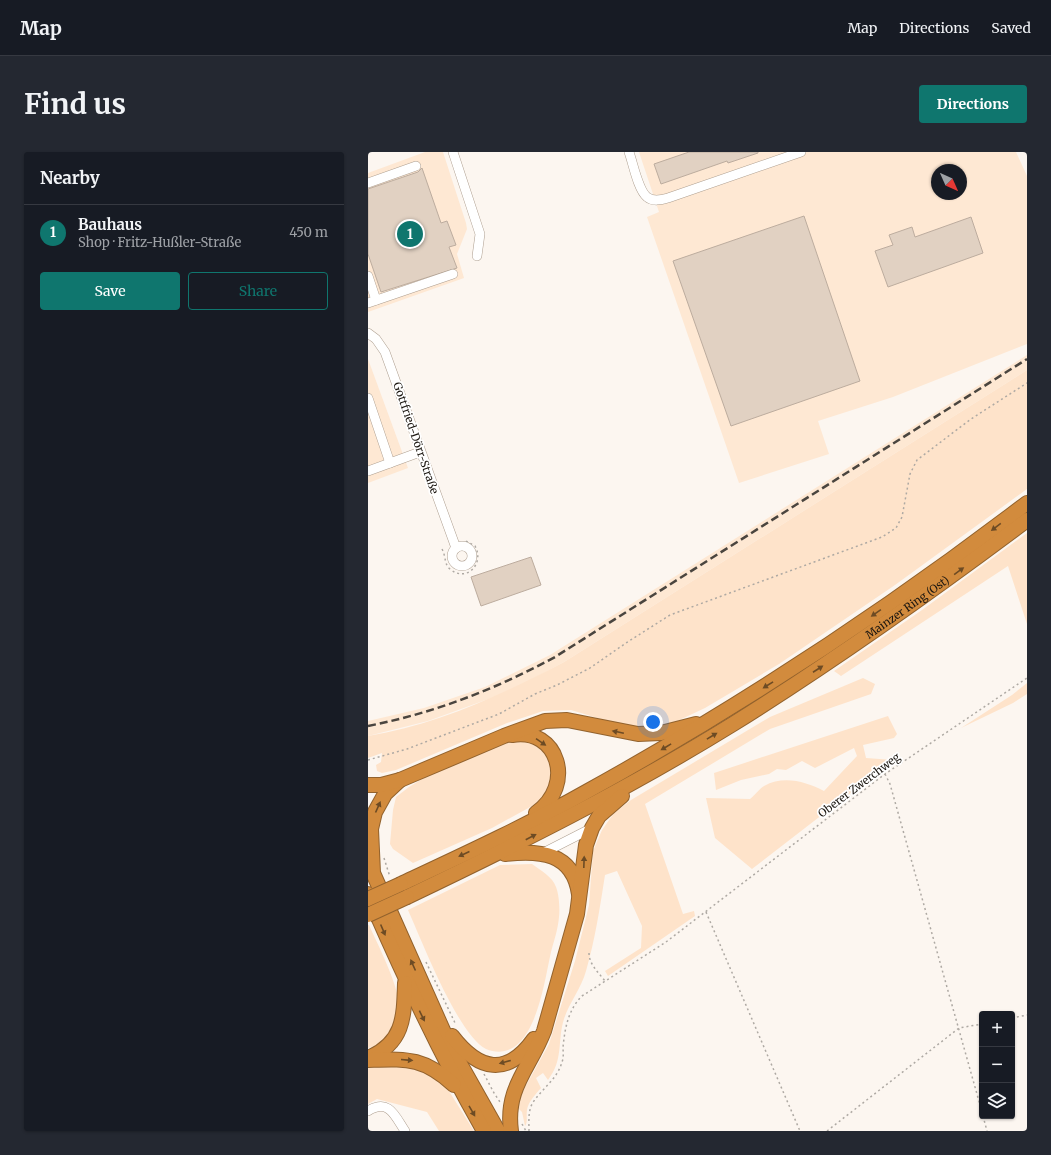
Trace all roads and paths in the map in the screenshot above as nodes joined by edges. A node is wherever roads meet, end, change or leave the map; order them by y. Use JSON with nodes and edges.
{"nodes":[{"id":1,"x":453,"y":152,"type":"edge"},
{"id":2,"x":629,"y":152,"type":"edge"},
{"id":3,"x":801,"y":152,"type":"edge"},
{"id":4,"x":416,"y":166,"type":"dead end"},
{"id":5,"x":368,"y":183,"type":"edge"},
{"id":6,"x":477,"y":256,"type":"dead end"},
{"id":7,"x":453,"y":274,"type":"dead end"},
{"id":8,"x":368,"y":276,"type":"edge"},
{"id":9,"x":372,"y":302,"type":"edge"},
{"id":10,"x":368,"y":333,"type":"edge"},
{"id":11,"x":1027,"y":383,"type":"edge"},
{"id":12,"x":368,"y":398,"type":"edge"},
{"id":13,"x":420,"y":452,"type":"junction"},
{"id":14,"x":390,"y":463,"type":"junction"},
{"id":15,"x":368,"y":471,"type":"edge"},
{"id":16,"x":1027,"y":503,"type":"edge"},
{"id":17,"x":1027,"y":520,"type":"edge"},
{"id":18,"x":464,"y":540,"type":"dead end"},
{"id":19,"x":456,"y":548,"type":"dead end"},
{"id":20,"x":442,"y":550,"type":"dead end"},
{"id":21,"x":1027,"y":678,"type":"edge"},
{"id":22,"x":724,"y":713,"type":"junction"},
{"id":23,"x":504,"y":736,"type":"junction"},
{"id":24,"x":368,"y":760,"type":"edge"},
{"id":25,"x":666,"y":763,"type":"junction"},
{"id":26,"x":885,"y":774,"type":"junction"},
{"id":27,"x":400,"y":780,"type":"junction"},
{"id":28,"x":368,"y":785,"type":"edge"},
{"id":29,"x":592,"y":828,"type":"junction"},
{"id":30,"x":500,"y":837,"type":"junction"},
{"id":31,"x":543,"y":853,"type":"junction"},
{"id":32,"x":496,"y":855,"type":"junction"},
{"id":33,"x":383,"y":858,"type":"dead end"},
{"id":34,"x":396,"y":882,"type":"junction"},
{"id":35,"x":368,"y":894,"type":"edge"},
{"id":36,"x":368,"y":899,"type":"edge"},
{"id":37,"x":579,"y":901,"type":"junction"},
{"id":38,"x":706,"y":912,"type":"junction"},
{"id":39,"x":368,"y":915,"type":"edge"},
{"id":40,"x":589,"y":953,"type":"dead end"},
{"id":41,"x":424,"y":959,"type":"dead end"},
{"id":42,"x":405,"y":981,"type":"junction"},
{"id":43,"x":605,"y":981,"type":"junction"},
{"id":44,"x":435,"y":1014,"type":"junction"},
{"id":45,"x":548,"y":1014,"type":"junction"},
{"id":46,"x":1027,"y":1015,"type":"edge"},
{"id":47,"x":1015,"y":1017,"type":"edge"},
{"id":48,"x":979,"y":1025,"type":"edge"},
{"id":49,"x":456,"y":1026,"type":"dead end"},
{"id":50,"x":959,"y":1028,"type":"junction"},
{"id":51,"x":368,"y":1059,"type":"edge"},
{"id":52,"x":483,"y":1071,"type":"dead end"},
{"id":53,"x":460,"y":1090,"type":"junction"},
{"id":54,"x":979,"y":1101,"type":"edge"},
{"id":55,"x":504,"y":1106,"type":"dead end"},
{"id":56,"x":368,"y":1111,"type":"edge"},
{"id":57,"x":984,"y":1119,"type":"edge"},
{"id":58,"x":405,"y":1131,"type":"edge"},
{"id":59,"x":484,"y":1131,"type":"edge"},
{"id":60,"x":498,"y":1131,"type":"edge"},
{"id":61,"x":511,"y":1131,"type":"edge"},
{"id":62,"x":529,"y":1131,"type":"edge"},
{"id":63,"x":800,"y":1131,"type":"edge"},
{"id":64,"x":827,"y":1131,"type":"edge"},
{"id":65,"x":987,"y":1131,"type":"edge"}],
"edges":[{"from":1,"to":6,"type":"street"},
{"from":2,"to":3,"type":"street"},
{"from":4,"to":5,"type":"street"},
{"from":7,"to":9,"type":"street"},
{"from":8,"to":9,"type":"street"},
{"from":10,"to":13,"type":"street","name":"Gottfried-Dörr-Straße"},
{"from":11,"to":24,"type":"path"},
{"from":12,"to":14,"type":"street"},
{"from":13,"to":14,"type":"street"},
{"from":13,"to":19,"type":"street","name":"Gottfried-Dörr-Straße"},
{"from":14,"to":15,"type":"street"},
{"from":16,"to":22,"type":"highway","name":"Mainzer Ring (Ost)","one_way":true},
{"from":25,"to":17,"type":"highway","name":"Mainzer Ring (Ost)","one_way":true},
{"from":18,"to":20,"type":"path"},
{"from":21,"to":26,"type":"path","name":"Oberer Zwerchweg"},
{"from":22,"to":23,"type":"highway","one_way":true},
{"from":22,"to":30,"type":"highway","one_way":true},
{"from":23,"to":27,"type":"highway"},
{"from":23,"to":30,"type":"highway","one_way":true},
{"from":25,"to":29,"type":"highway"},
{"from":32,"to":25,"type":"highway","one_way":true},
{"from":26,"to":38,"type":"path","name":"Oberer Zwerchweg"},
{"from":26,"to":50,"type":"path"},
{"from":27,"to":28,"type":"highway"},
{"from":44,"to":27,"type":"highway","one_way":true},
{"from":29,"to":31,"type":"street"},
{"from":37,"to":29,"type":"highway","one_way":true},
{"from":30,"to":34,"type":"highway","one_way":true},
{"from":31,"to":32,"type":"highway"},
{"from":31,"to":37,"type":"highway"},
{"from":32,"to":39,"type":"highway","bridge":true},
{"from":33,"to":34,"type":"path"},
{"from":34,"to":36,"type":"highway","bridge":true},
{"from":35,"to":42,"type":"highway","one_way":true},
{"from":37,"to":45,"type":"highway"},
{"from":38,"to":43,"type":"path","name":"Oberer Zwerchweg"},
{"from":38,"to":63,"type":"path"},
{"from":40,"to":43,"type":"path"},
{"from":41,"to":49,"type":"path"},
{"from":42,"to":51,"type":"highway"},
{"from":42,"to":53,"type":"highway","one_way":true},
{"from":43,"to":62,"type":"path","name":"Oberer Zwerchweg"},
{"from":45,"to":44,"type":"highway","one_way":true},
{"from":44,"to":60,"type":"highway"},
{"from":45,"to":61,"type":"highway"},
{"from":46,"to":47,"type":"path"},
{"from":48,"to":50,"type":"path"},
{"from":50,"to":54,"type":"path"},
{"from":50,"to":64,"type":"path"},
{"from":51,"to":53,"type":"highway","one_way":true},
{"from":52,"to":55,"type":"path"},
{"from":53,"to":59,"type":"highway","one_way":true},
{"from":56,"to":58,"type":"street"},
{"from":57,"to":65,"type":"path"}]}
